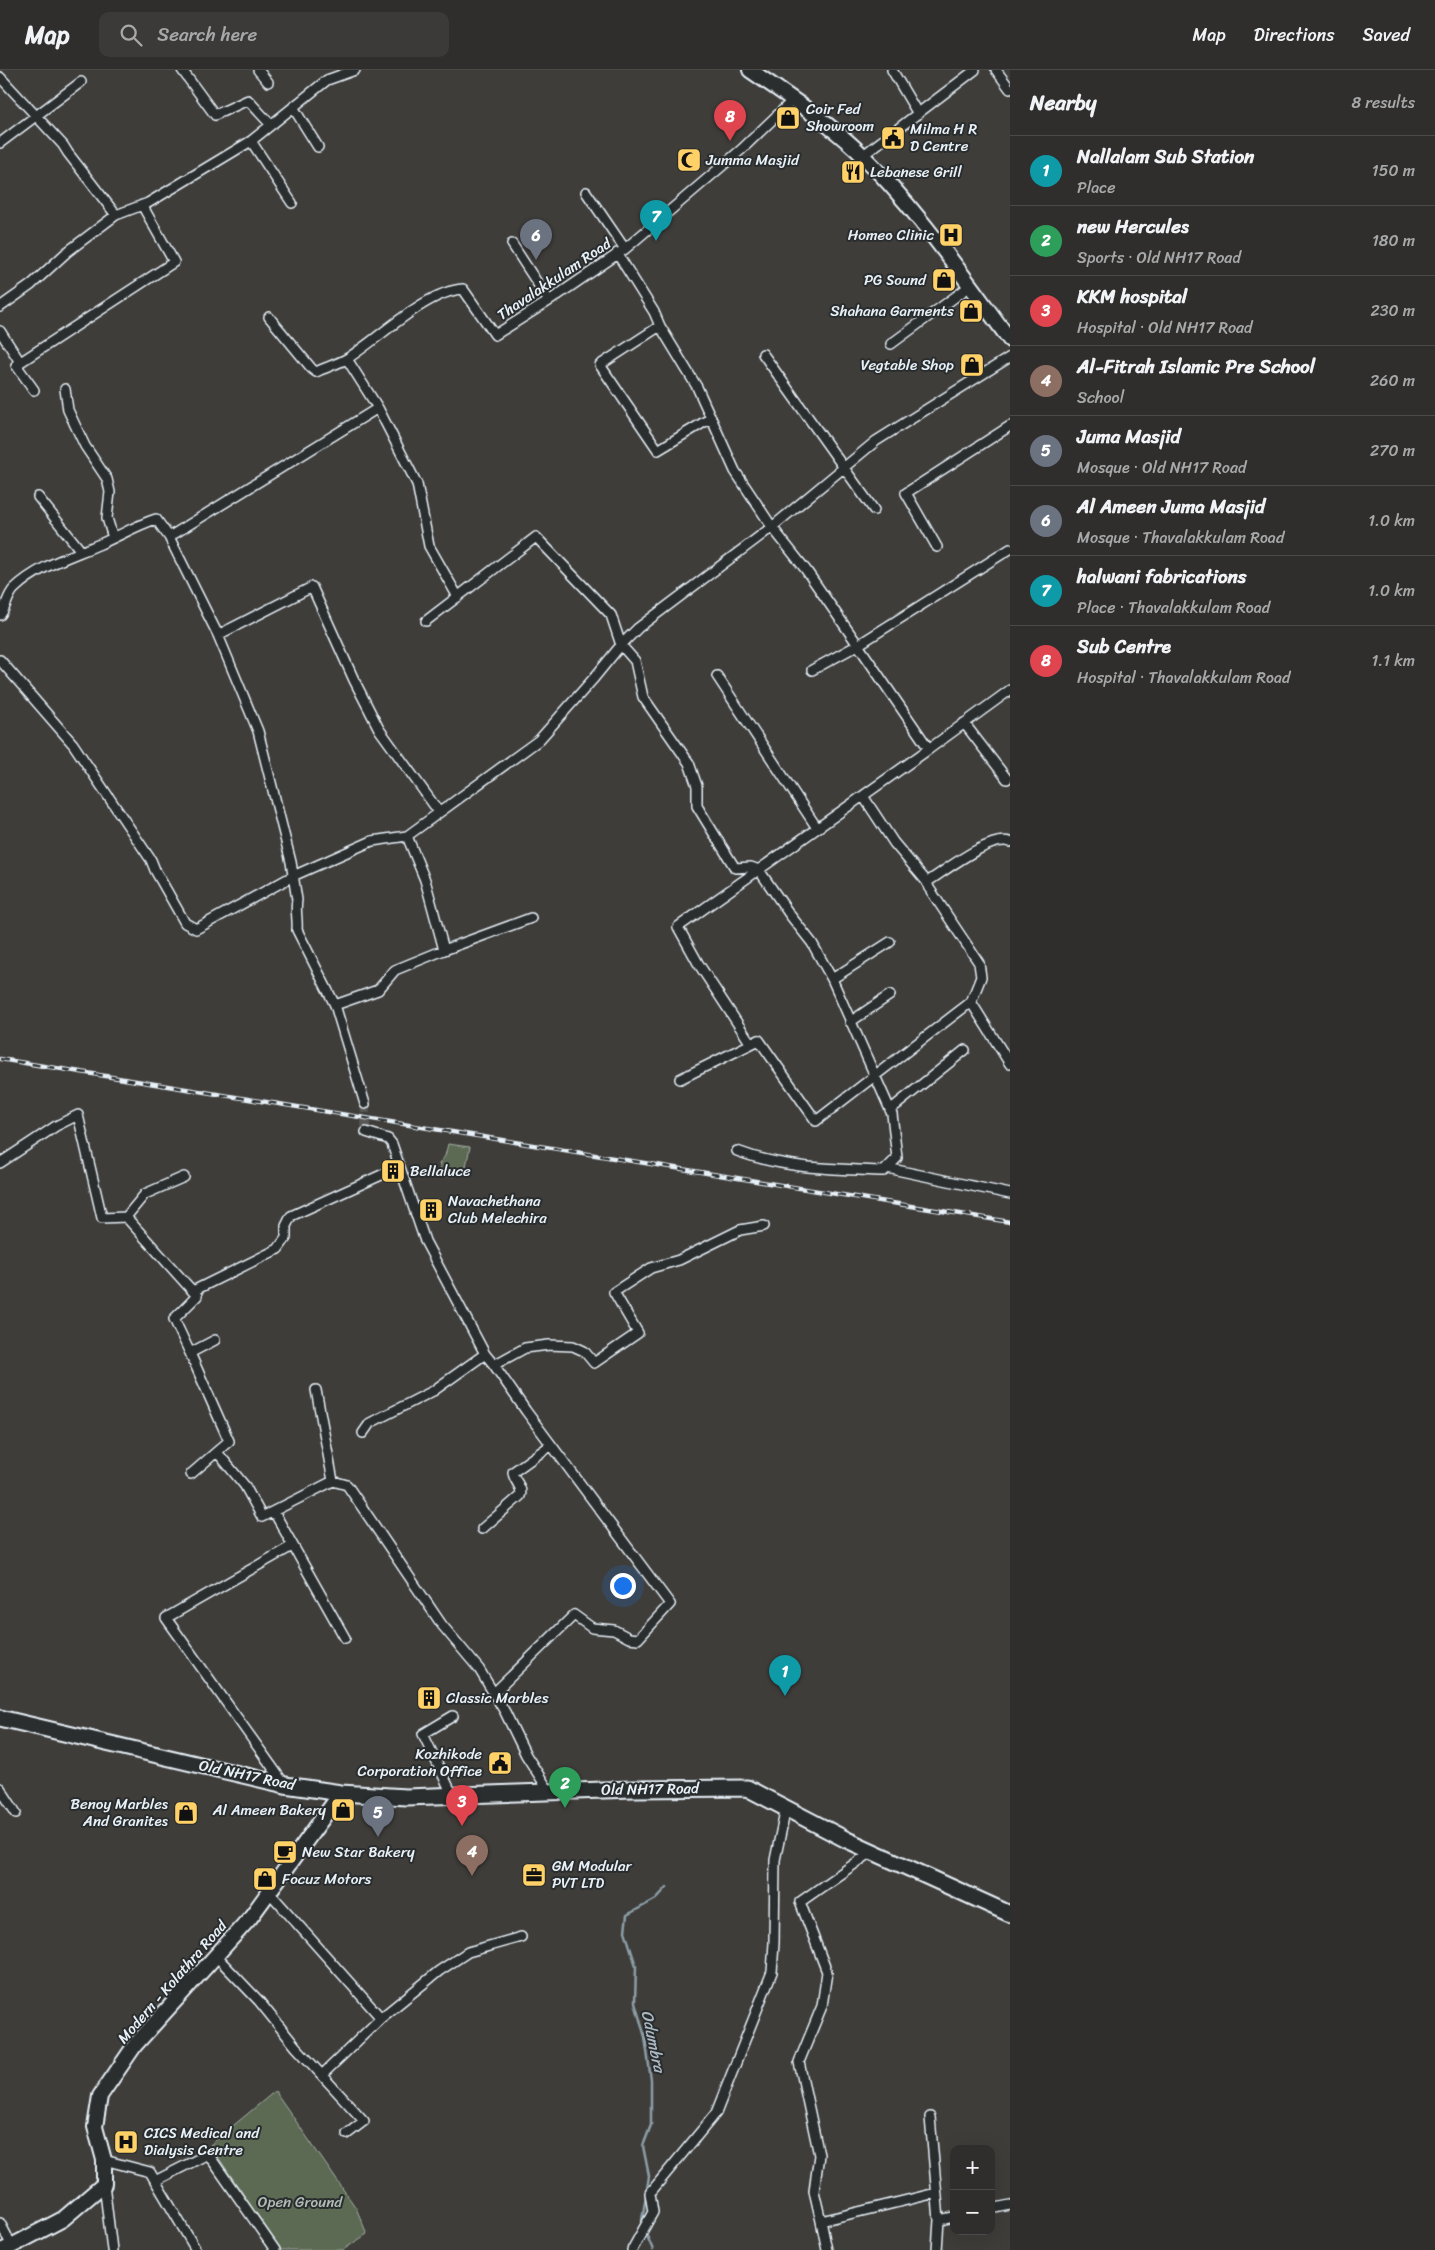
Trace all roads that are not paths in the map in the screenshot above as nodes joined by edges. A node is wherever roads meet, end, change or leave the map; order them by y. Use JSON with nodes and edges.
{"nodes":[{"id":1,"x":182,"y":70,"type":"edge"},
{"id":2,"x":258,"y":70,"type":"edge"},
{"id":3,"x":355,"y":70,"type":"edge"},
{"id":4,"x":750,"y":70,"type":"edge"},
{"id":5,"x":892,"y":70,"type":"edge"},
{"id":6,"x":975,"y":70,"type":"edge"},
{"id":7,"x":996,"y":70,"type":"edge"},
{"id":8,"x":0,"y":77,"type":"edge"},
{"id":9,"x":81,"y":82,"type":"dead end"},
{"id":10,"x":268,"y":82,"type":"dead end"},
{"id":11,"x":1010,"y":89,"type":"edge"},
{"id":12,"x":793,"y":100,"type":"junction"},
{"id":13,"x":293,"y":108,"type":"junction"},
{"id":14,"x":918,"y":114,"type":"junction"},
{"id":15,"x":35,"y":115,"type":"junction"},
{"id":16,"x":271,"y":125,"type":"junction"},
{"id":17,"x":251,"y":141,"type":"junction"},
{"id":18,"x":0,"y":143,"type":"edge"},
{"id":19,"x":318,"y":147,"type":"dead end"},
{"id":20,"x":862,"y":156,"type":"junction"},
{"id":21,"x":586,"y":192,"type":"dead end"},
{"id":22,"x":292,"y":203,"type":"dead end"},
{"id":23,"x":142,"y":205,"type":"junction"},
{"id":24,"x":116,"y":214,"type":"junction"},
{"id":25,"x":512,"y":244,"type":"dead end"},
{"id":26,"x":621,"y":251,"type":"junction"},
{"id":27,"x":970,"y":286,"type":"junction"},
{"id":28,"x":549,"y":301,"type":"junction"},
{"id":29,"x":0,"y":307,"type":"edge"},
{"id":30,"x":269,"y":317,"type":"dead end"},
{"id":31,"x":660,"y":326,"type":"junction"},
{"id":32,"x":0,"y":331,"type":"edge"},
{"id":33,"x":1010,"y":340,"type":"edge"},
{"id":34,"x":891,"y":344,"type":"dead end"},
{"id":35,"x":763,"y":354,"type":"dead end"},
{"id":36,"x":1010,"y":357,"type":"edge"},
{"id":37,"x":347,"y":359,"type":"junction"},
{"id":38,"x":20,"y":362,"type":"junction"},
{"id":39,"x":65,"y":389,"type":"dead end"},
{"id":40,"x":34,"y":390,"type":"dead end"},
{"id":41,"x":378,"y":408,"type":"junction"},
{"id":42,"x":711,"y":418,"type":"junction"},
{"id":43,"x":1010,"y":426,"type":"edge"},
{"id":44,"x":844,"y":469,"type":"junction"},
{"id":45,"x":38,"y":497,"type":"dead end"},
{"id":46,"x":874,"y":510,"type":"dead end"},
{"id":47,"x":772,"y":527,"type":"junction"},
{"id":48,"x":169,"y":537,"type":"junction"},
{"id":49,"x":113,"y":538,"type":"junction"},
{"id":50,"x":937,"y":547,"type":"dead end"},
{"id":51,"x":1010,"y":549,"type":"edge"},
{"id":52,"x":81,"y":551,"type":"junction"},
{"id":53,"x":458,"y":596,"type":"junction"},
{"id":54,"x":0,"y":616,"type":"edge"},
{"id":55,"x":426,"y":621,"type":"dead end"},
{"id":56,"x":218,"y":635,"type":"junction"},
{"id":57,"x":621,"y":644,"type":"junction"},
{"id":58,"x":858,"y":644,"type":"junction"},
{"id":59,"x":0,"y":660,"type":"edge"},
{"id":60,"x":812,"y":670,"type":"dead end"},
{"id":61,"x":717,"y":676,"type":"dead end"},
{"id":62,"x":1010,"y":690,"type":"edge"},
{"id":63,"x":964,"y":723,"type":"junction"},
{"id":64,"x":929,"y":749,"type":"junction"},
{"id":65,"x":1008,"y":779,"type":"dead end"},
{"id":66,"x":863,"y":796,"type":"junction"},
{"id":67,"x":439,"y":812,"type":"junction"},
{"id":68,"x":818,"y":828,"type":"junction"},
{"id":69,"x":407,"y":836,"type":"junction"},
{"id":70,"x":1010,"y":842,"type":"edge"},
{"id":71,"x":759,"y":870,"type":"junction"},
{"id":72,"x":293,"y":876,"type":"junction"},
{"id":73,"x":927,"y":882,"type":"junction"},
{"id":74,"x":531,"y":918,"type":"dead end"},
{"id":75,"x":890,"y":942,"type":"dead end"},
{"id":76,"x":444,"y":950,"type":"junction"},
{"id":77,"x":832,"y":979,"type":"junction"},
{"id":78,"x":890,"y":995,"type":"dead end"},
{"id":79,"x":971,"y":1002,"type":"junction"},
{"id":80,"x":335,"y":1005,"type":"junction"},
{"id":81,"x":850,"y":1022,"type":"junction"},
{"id":82,"x":751,"y":1044,"type":"junction"},
{"id":83,"x":965,"y":1050,"type":"dead end"},
{"id":84,"x":1010,"y":1064,"type":"edge"},
{"id":85,"x":875,"y":1077,"type":"junction"},
{"id":86,"x":680,"y":1079,"type":"dead end"},
{"id":87,"x":365,"y":1104,"type":"tunnel mouth"},
{"id":88,"x":890,"y":1110,"type":"junction"},
{"id":89,"x":366,"y":1132,"type":"dead end"},
{"id":90,"x":737,"y":1151,"type":"dead end"},
{"id":91,"x":0,"y":1163,"type":"edge"},
{"id":92,"x":399,"y":1167,"type":"junction"},
{"id":93,"x":887,"y":1168,"type":"junction"},
{"id":94,"x":184,"y":1176,"type":"dead end"},
{"id":95,"x":1010,"y":1194,"type":"edge"},
{"id":96,"x":126,"y":1217,"type":"junction"},
{"id":97,"x":764,"y":1226,"type":"dead end"},
{"id":98,"x":192,"y":1291,"type":"junction"},
{"id":99,"x":215,"y":1340,"type":"dead end"},
{"id":100,"x":190,"y":1353,"type":"junction"},
{"id":101,"x":485,"y":1354,"type":"junction"},
{"id":102,"x":494,"y":1366,"type":"junction"},
{"id":103,"x":316,"y":1390,"type":"dead end"},
{"id":104,"x":363,"y":1433,"type":"dead end"},
{"id":105,"x":551,"y":1445,"type":"junction"},
{"id":106,"x":217,"y":1452,"type":"junction"},
{"id":107,"x":191,"y":1474,"type":"dead end"},
{"id":108,"x":333,"y":1481,"type":"junction"},
{"id":109,"x":274,"y":1512,"type":"junction"},
{"id":110,"x":482,"y":1529,"type":"dead end"},
{"id":111,"x":292,"y":1546,"type":"junction"},
{"id":112,"x":345,"y":1638,"type":"dead end"},
{"id":113,"x":494,"y":1693,"type":"junction"},
{"id":114,"x":453,"y":1716,"type":"dead end"},
{"id":115,"x":0,"y":1718,"type":"edge"},
{"id":116,"x":286,"y":1785,"type":"junction"},
{"id":117,"x":0,"y":1788,"type":"edge"},
{"id":118,"x":549,"y":1791,"type":"junction"},
{"id":119,"x":341,"y":1793,"type":"junction"},
{"id":120,"x":453,"y":1796,"type":"junction"},
{"id":121,"x":786,"y":1808,"type":"junction"},
{"id":122,"x":16,"y":1813,"type":"dead end"},
{"id":123,"x":872,"y":1851,"type":"junction"},
{"id":124,"x":269,"y":1892,"type":"junction"},
{"id":125,"x":1010,"y":1914,"type":"edge"},
{"id":126,"x":521,"y":1938,"type":"dead end"},
{"id":127,"x":215,"y":1954,"type":"junction"},
{"id":128,"x":381,"y":2018,"type":"junction"},
{"id":129,"x":322,"y":2075,"type":"junction"},
{"id":130,"x":930,"y":2117,"type":"dead end"},
{"id":131,"x":347,"y":2134,"type":"dead end"},
{"id":132,"x":104,"y":2160,"type":"junction"},
{"id":133,"x":155,"y":2181,"type":"junction"},
{"id":134,"x":104,"y":2184,"type":"junction"},
{"id":135,"x":936,"y":2193,"type":"junction"},
{"id":136,"x":1010,"y":2205,"type":"edge"},
{"id":137,"x":995,"y":2208,"type":"edge"},
{"id":138,"x":950,"y":2218,"type":"edge"},
{"id":139,"x":939,"y":2220,"type":"junction"},
{"id":140,"x":821,"y":2221,"type":"junction"},
{"id":141,"x":0,"y":2223,"type":"edge"},
{"id":142,"x":8,"y":2248,"type":"edge"},
{"id":143,"x":112,"y":2250,"type":"edge"},
{"id":144,"x":196,"y":2250,"type":"edge"},
{"id":145,"x":275,"y":2250,"type":"edge"},
{"id":146,"x":632,"y":2250,"type":"edge"},
{"id":147,"x":827,"y":2250,"type":"edge"},
{"id":148,"x":937,"y":2250,"type":"edge"}],
"edges":[{"from":1,"to":16,"type":"street"},
{"from":2,"to":10,"type":"street"},
{"from":3,"to":13,"type":"street"},
{"from":4,"to":12,"type":"main road"},
{"from":5,"to":14,"type":"street"},
{"from":6,"to":14,"type":"street"},
{"from":7,"to":11,"type":"street"},
{"from":8,"to":15,"type":"street"},
{"from":9,"to":15,"type":"street"},
{"from":12,"to":20,"type":"main road"},
{"from":12,"to":26,"type":"street","name":"Thavalakkulam Road"},
{"from":13,"to":16,"type":"street"},
{"from":13,"to":19,"type":"street"},
{"from":14,"to":20,"type":"street"},
{"from":15,"to":18,"type":"street"},
{"from":15,"to":24,"type":"street"},
{"from":16,"to":17,"type":"street"},
{"from":17,"to":22,"type":"street"},
{"from":17,"to":23,"type":"street"},
{"from":20,"to":27,"type":"main road"},
{"from":21,"to":26,"type":"street"},
{"from":23,"to":24,"type":"street"},
{"from":23,"to":38,"type":"street"},
{"from":24,"to":29,"type":"street"},
{"from":25,"to":28,"type":"street"},
{"from":26,"to":28,"type":"street","name":"Thavalakkulam Road"},
{"from":26,"to":31,"type":"street"},
{"from":27,"to":33,"type":"main road"},
{"from":27,"to":34,"type":"street"},
{"from":28,"to":37,"type":"street","name":"Thavalakkulam Road"},
{"from":30,"to":37,"type":"street"},
{"from":31,"to":42,"type":"street"},
{"from":31,"to":42,"type":"street"},
{"from":32,"to":38,"type":"street"},
{"from":35,"to":44,"type":"street"},
{"from":36,"to":44,"type":"street"},
{"from":37,"to":41,"type":"street"},
{"from":38,"to":40,"type":"street"},
{"from":39,"to":49,"type":"street"},
{"from":41,"to":48,"type":"street"},
{"from":41,"to":53,"type":"street"},
{"from":42,"to":47,"type":"street"},
{"from":43,"to":50,"type":"street"},
{"from":44,"to":46,"type":"street"},
{"from":44,"to":47,"type":"street"},
{"from":45,"to":52,"type":"street"},
{"from":47,"to":57,"type":"street"},
{"from":47,"to":58,"type":"street"},
{"from":48,"to":49,"type":"street"},
{"from":48,"to":56,"type":"street"},
{"from":49,"to":52,"type":"street"},
{"from":51,"to":58,"type":"street"},
{"from":52,"to":54,"type":"street"},
{"from":53,"to":55,"type":"street"},
{"from":53,"to":57,"type":"street"},
{"from":56,"to":67,"type":"street"},
{"from":56,"to":72,"type":"street"},
{"from":57,"to":67,"type":"street"},
{"from":57,"to":71,"type":"street"},
{"from":58,"to":60,"type":"street"},
{"from":58,"to":64,"type":"street"},
{"from":59,"to":72,"type":"street"},
{"from":61,"to":68,"type":"street"},
{"from":62,"to":63,"type":"street"},
{"from":63,"to":64,"type":"street"},
{"from":63,"to":65,"type":"street"},
{"from":64,"to":66,"type":"street"},
{"from":66,"to":68,"type":"street"},
{"from":66,"to":73,"type":"street"},
{"from":67,"to":69,"type":"street"},
{"from":68,"to":71,"type":"street"},
{"from":69,"to":72,"type":"street"},
{"from":69,"to":76,"type":"street"},
{"from":70,"to":73,"type":"street"},
{"from":71,"to":77,"type":"street"},
{"from":71,"to":82,"type":"street"},
{"from":72,"to":80,"type":"street"},
{"from":73,"to":79,"type":"street"},
{"from":74,"to":76,"type":"street"},
{"from":75,"to":77,"type":"street"},
{"from":76,"to":80,"type":"street"},
{"from":77,"to":81,"type":"street"},
{"from":78,"to":81,"type":"street"},
{"from":79,"to":84,"type":"street"},
{"from":79,"to":85,"type":"street"},
{"from":80,"to":87,"type":"street"},
{"from":81,"to":85,"type":"street"},
{"from":82,"to":85,"type":"street"},
{"from":82,"to":86,"type":"street"},
{"from":83,"to":88,"type":"street"},
{"from":85,"to":88,"type":"street"},
{"from":88,"to":93,"type":"street"},
{"from":89,"to":92,"type":"street"},
{"from":90,"to":93,"type":"street"},
{"from":91,"to":96,"type":"street"},
{"from":92,"to":98,"type":"street"},
{"from":92,"to":101,"type":"street"},
{"from":93,"to":95,"type":"street"},
{"from":94,"to":96,"type":"street"},
{"from":96,"to":98,"type":"street"},
{"from":97,"to":102,"type":"street"},
{"from":98,"to":100,"type":"street"},
{"from":99,"to":100,"type":"street"},
{"from":100,"to":106,"type":"street"},
{"from":101,"to":102,"type":"street"},
{"from":101,"to":104,"type":"street"},
{"from":102,"to":105,"type":"street"},
{"from":103,"to":108,"type":"street"},
{"from":105,"to":110,"type":"street"},
{"from":105,"to":113,"type":"street"},
{"from":106,"to":107,"type":"street"},
{"from":106,"to":109,"type":"street"},
{"from":108,"to":109,"type":"street"},
{"from":108,"to":113,"type":"street"},
{"from":109,"to":111,"type":"street"},
{"from":111,"to":112,"type":"street"},
{"from":111,"to":116,"type":"street"},
{"from":113,"to":118,"type":"street"},
{"from":114,"to":120,"type":"street"},
{"from":115,"to":116,"type":"main road","name":"Old NH17 Road"},
{"from":116,"to":119,"type":"main road","name":"Old NH17 Road"},
{"from":117,"to":122,"type":"street"},
{"from":118,"to":120,"type":"main road","name":"Old NH17 Road"},
{"from":118,"to":121,"type":"main road","name":"Old NH17 Road"},
{"from":119,"to":120,"type":"main road","name":"Old NH17 Road"},
{"from":119,"to":124,"type":"main road","name":"Modern - Kolathra Road"},
{"from":121,"to":123,"type":"main road","name":"Old NH17 Road"},
{"from":121,"to":146,"type":"street"},
{"from":123,"to":125,"type":"main road","name":"Old NH17 Road"},
{"from":123,"to":140,"type":"street"},
{"from":124,"to":127,"type":"main road","name":"Modern - Kolathra Road"},
{"from":124,"to":128,"type":"street"},
{"from":126,"to":128,"type":"street"},
{"from":127,"to":129,"type":"street"},
{"from":127,"to":132,"type":"main road","name":"Modern - Kolathra Road"},
{"from":128,"to":129,"type":"street"},
{"from":129,"to":131,"type":"street"},
{"from":130,"to":135,"type":"street"},
{"from":132,"to":133,"type":"street"},
{"from":132,"to":134,"type":"main road","name":"Modern - Kolathra Road"},
{"from":133,"to":144,"type":"street"},
{"from":133,"to":145,"type":"street"},
{"from":134,"to":142,"type":"main road"},
{"from":134,"to":143,"type":"street"},
{"from":135,"to":139,"type":"street"},
{"from":135,"to":140,"type":"street"},
{"from":136,"to":137,"type":"street"},
{"from":138,"to":139,"type":"street"},
{"from":139,"to":148,"type":"street"},
{"from":140,"to":147,"type":"street"},
{"from":141,"to":142,"type":"street"}]}
